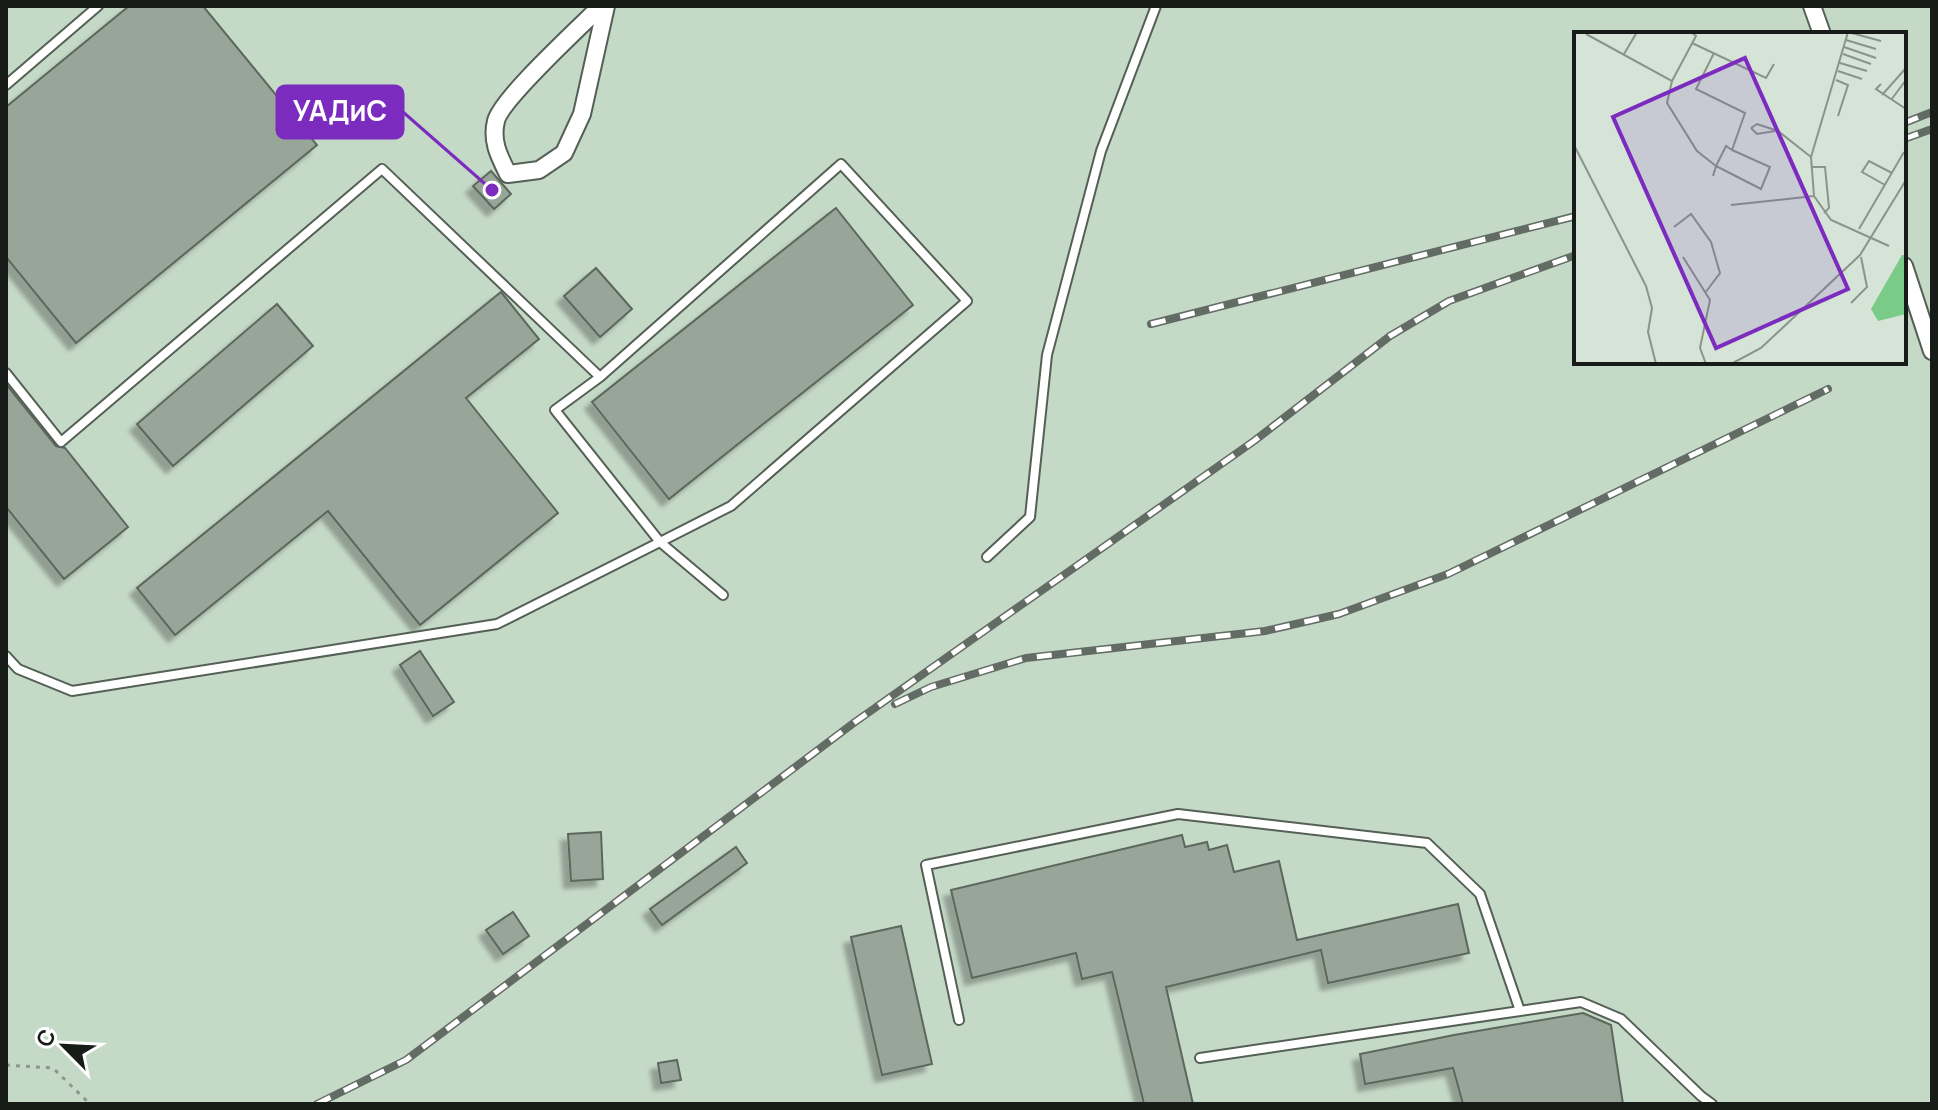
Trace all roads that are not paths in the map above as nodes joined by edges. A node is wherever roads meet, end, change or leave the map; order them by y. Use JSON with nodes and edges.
{"nodes":[{"id":1,"x":98,"y":6,"type":"edge"},
{"id":2,"x":604,"y":6,"type":"edge"},
{"id":3,"x":1156,"y":6,"type":"edge"},
{"id":4,"x":1812,"y":6,"type":"edge"},
{"id":5,"x":1821,"y":32,"type":"edge"},
{"id":6,"x":6,"y":85,"type":"edge"},
{"id":7,"x":1906,"y":272,"type":"edge"},
{"id":8,"x":1932,"y":351,"type":"edge"},
{"id":9,"x":6,"y":373,"type":"edge"},
{"id":10,"x":600,"y":377,"type":"junction"},
{"id":11,"x":660,"y":542,"type":"junction"},
{"id":12,"x":987,"y":557,"type":"dead end"},
{"id":13,"x":723,"y":595,"type":"dead end"},
{"id":14,"x":6,"y":656,"type":"edge"},
{"id":15,"x":1520,"y":1011,"type":"junction"},
{"id":16,"x":959,"y":1020,"type":"dead end"},
{"id":17,"x":1200,"y":1058,"type":"dead end"},
{"id":18,"x":1712,"y":1104,"type":"edge"}],
"edges":[{"from":1,"to":6,"type":"lane"},
{"from":2,"to":2,"type":"street"},
{"from":3,"to":12,"type":"lane"},
{"from":4,"to":5,"type":"street"},
{"from":7,"to":8,"type":"street"},
{"from":9,"to":10,"type":"lane"},
{"from":10,"to":11,"type":"lane"},
{"from":10,"to":11,"type":"lane"},
{"from":11,"to":13,"type":"lane"},
{"from":11,"to":14,"type":"lane"},
{"from":15,"to":16,"type":"lane"},
{"from":15,"to":17,"type":"lane"},
{"from":15,"to":18,"type":"lane"}]}
